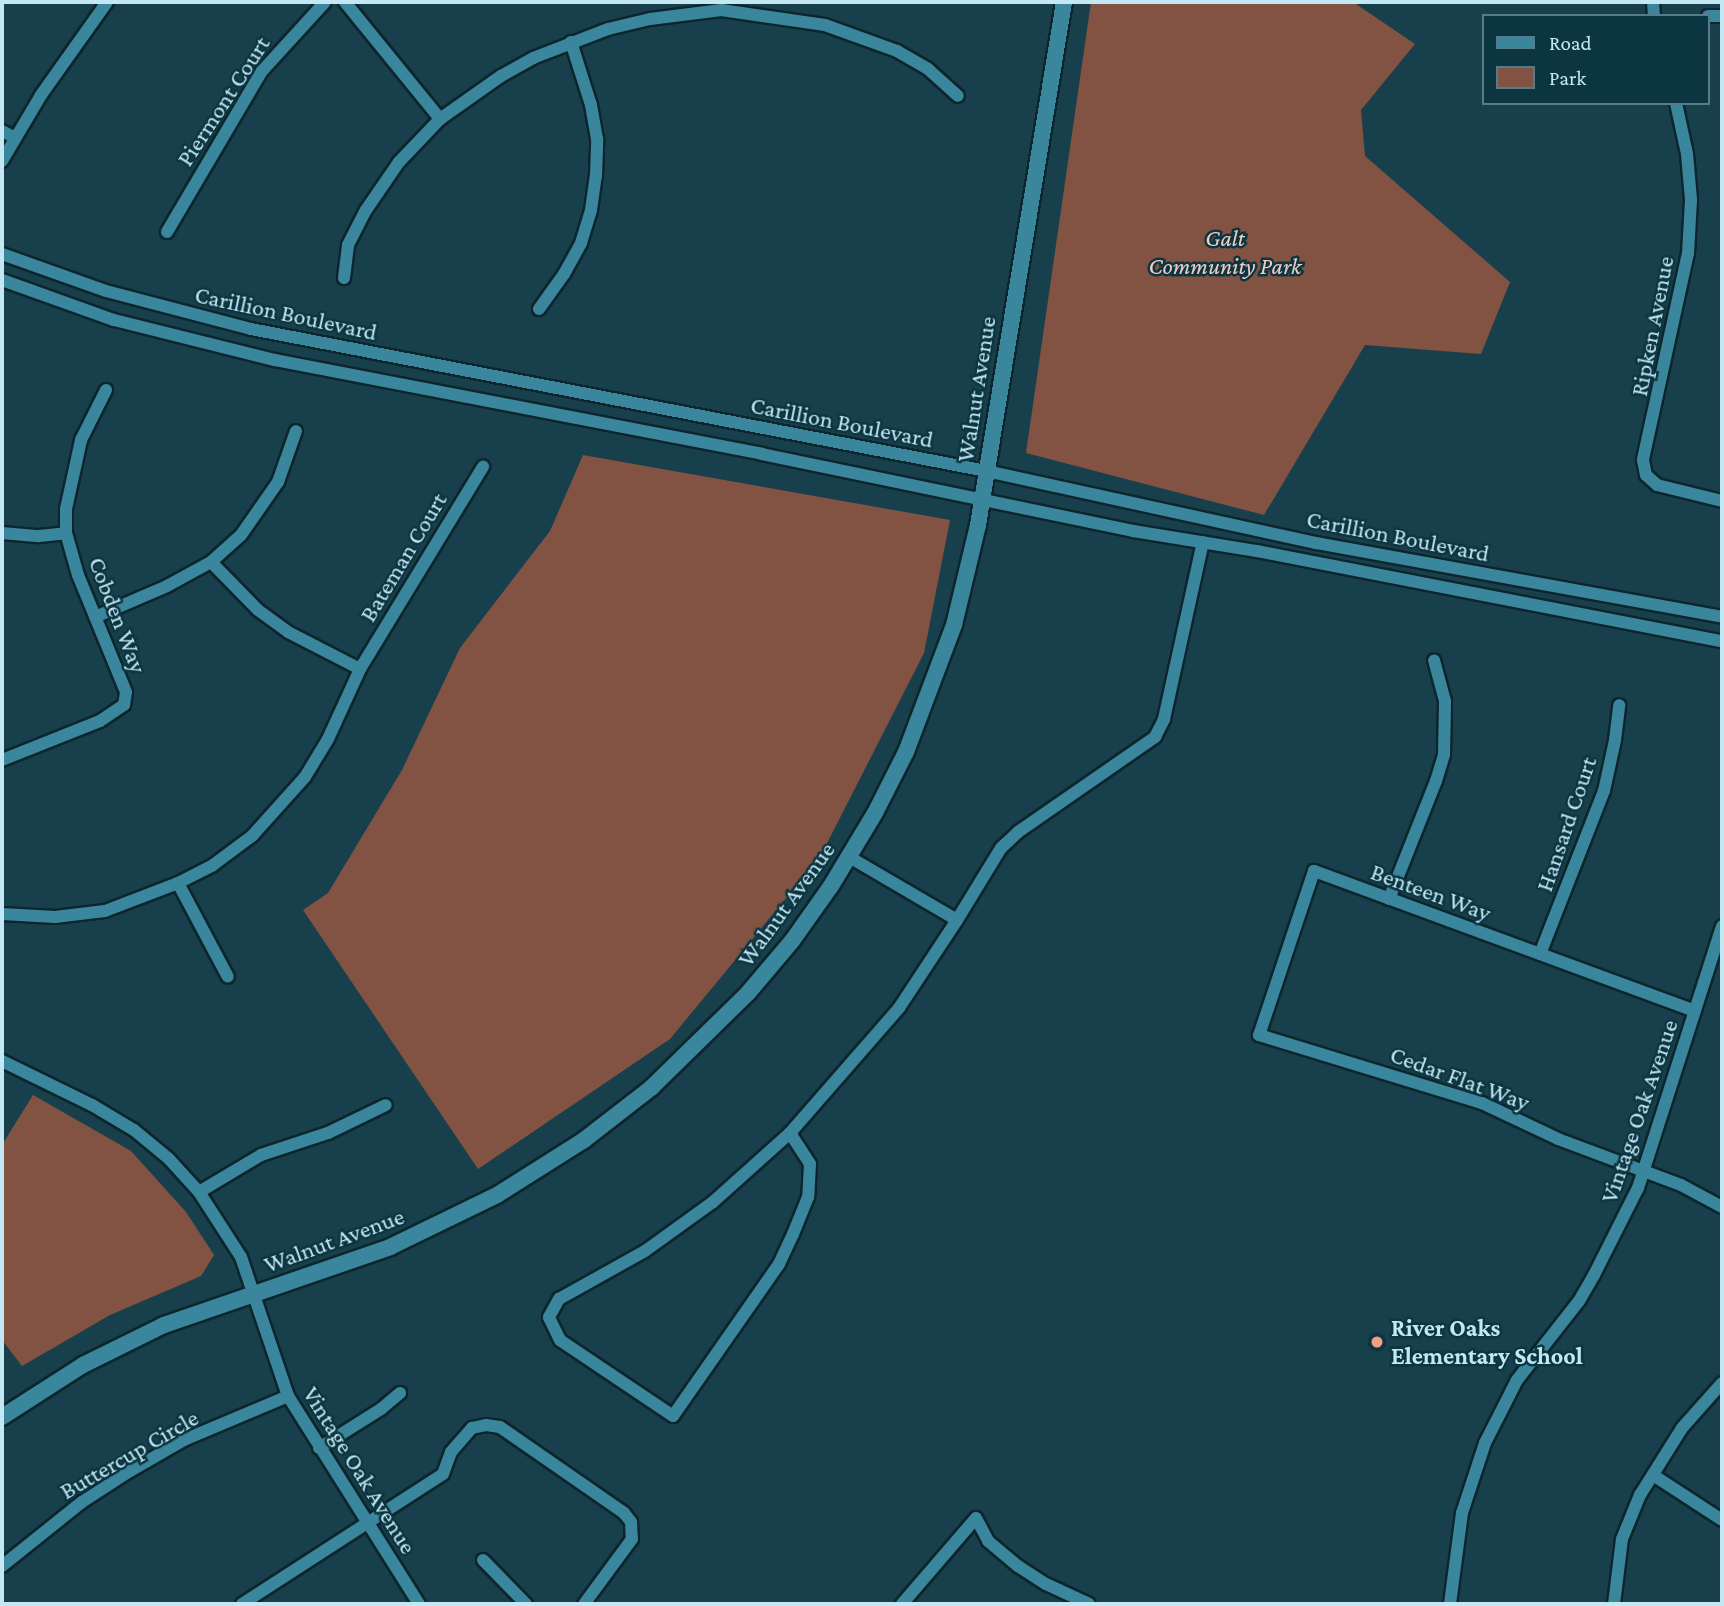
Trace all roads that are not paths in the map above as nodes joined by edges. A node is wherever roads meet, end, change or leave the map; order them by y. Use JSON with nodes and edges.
{"nodes":[{"id":1,"x":325,"y":2,"type":"edge"},
{"id":2,"x":345,"y":2,"type":"edge"},
{"id":3,"x":1064,"y":2,"type":"edge"},
{"id":4,"x":101,"y":4,"type":"edge"},
{"id":5,"x":721,"y":6,"type":"edge"},
{"id":6,"x":570,"y":42,"type":"junction"},
{"id":7,"x":958,"y":96,"type":"dead end"},
{"id":8,"x":1676,"y":105,"type":"edge"},
{"id":9,"x":440,"y":119,"type":"junction"},
{"id":10,"x":2,"y":131,"type":"edge"},
{"id":11,"x":15,"y":138,"type":"junction"},
{"id":12,"x":2,"y":161,"type":"edge"},
{"id":13,"x":167,"y":232,"type":"dead end"},
{"id":14,"x":2,"y":254,"type":"edge"},
{"id":15,"x":344,"y":278,"type":"dead end"},
{"id":16,"x":2,"y":280,"type":"edge"},
{"id":17,"x":539,"y":309,"type":"dead end"},
{"id":18,"x":106,"y":390,"type":"dead end"},
{"id":19,"x":296,"y":431,"type":"dead end"},
{"id":20,"x":483,"y":467,"type":"dead end"},
{"id":21,"x":986,"y":471,"type":"junction"},
{"id":22,"x":1722,"y":501,"type":"edge"},
{"id":23,"x":981,"y":502,"type":"junction"},
{"id":24,"x":2,"y":533,"type":"edge"},
{"id":25,"x":65,"y":533,"type":"junction"},
{"id":26,"x":1203,"y":542,"type":"junction"},
{"id":27,"x":211,"y":562,"type":"junction"},
{"id":28,"x":95,"y":617,"type":"junction"},
{"id":29,"x":1722,"y":617,"type":"edge"},
{"id":30,"x":1722,"y":641,"type":"edge"},
{"id":31,"x":1434,"y":660,"type":"dead end"},
{"id":32,"x":360,"y":670,"type":"junction"},
{"id":33,"x":1619,"y":705,"type":"dead end"},
{"id":34,"x":2,"y":760,"type":"edge"},
{"id":35,"x":849,"y":857,"type":"junction"},
{"id":36,"x":178,"y":883,"type":"junction"},
{"id":37,"x":1389,"y":899,"type":"junction"},
{"id":38,"x":2,"y":914,"type":"edge"},
{"id":39,"x":957,"y":920,"type":"junction"},
{"id":40,"x":1722,"y":926,"type":"edge"},
{"id":41,"x":1540,"y":954,"type":"junction"},
{"id":42,"x":228,"y":977,"type":"dead end"},
{"id":43,"x":1695,"y":1012,"type":"junction"},
{"id":44,"x":1259,"y":1035,"type":"joint"},
{"id":45,"x":2,"y":1061,"type":"edge"},
{"id":46,"x":386,"y":1105,"type":"dead end"},
{"id":47,"x":790,"y":1133,"type":"junction"},
{"id":48,"x":1645,"y":1171,"type":"junction"},
{"id":49,"x":199,"y":1192,"type":"junction"},
{"id":50,"x":1722,"y":1207,"type":"edge"},
{"id":51,"x":253,"y":1293,"type":"junction"},
{"id":52,"x":1722,"y":1383,"type":"edge"},
{"id":53,"x":400,"y":1393,"type":"dead end"},
{"id":54,"x":288,"y":1396,"type":"junction"},
{"id":55,"x":2,"y":1417,"type":"edge"},
{"id":56,"x":319,"y":1448,"type":"junction"},
{"id":57,"x":1653,"y":1475,"type":"junction"},
{"id":58,"x":1722,"y":1520,"type":"edge"},
{"id":59,"x":366,"y":1523,"type":"junction"},
{"id":60,"x":483,"y":1560,"type":"dead end"},
{"id":61,"x":2,"y":1566,"type":"edge"},
{"id":62,"x":242,"y":1604,"type":"edge"},
{"id":63,"x":419,"y":1604,"type":"edge"},
{"id":64,"x":526,"y":1604,"type":"edge"},
{"id":65,"x":584,"y":1604,"type":"edge"},
{"id":66,"x":902,"y":1604,"type":"edge"},
{"id":67,"x":1089,"y":1604,"type":"edge"},
{"id":68,"x":1450,"y":1604,"type":"edge"},
{"id":69,"x":1614,"y":1604,"type":"edge"}],
"edges":[{"from":1,"to":13,"type":"street","name":"Piermont Court"},
{"from":2,"to":9,"type":"street"},
{"from":3,"to":21,"type":"street","name":"Walnut Avenue"},
{"from":4,"to":11,"type":"street"},
{"from":5,"to":6,"type":"street"},
{"from":5,"to":7,"type":"street"},
{"from":6,"to":9,"type":"street"},
{"from":6,"to":17,"type":"street"},
{"from":8,"to":22,"type":"street","name":"Ripken Avenue"},
{"from":9,"to":15,"type":"street"},
{"from":10,"to":11,"type":"street"},
{"from":11,"to":12,"type":"street"},
{"from":14,"to":21,"type":"street","name":"Carillion Boulevard"},
{"from":16,"to":23,"type":"street","name":"Carillion Boulevard"},
{"from":18,"to":25,"type":"street"},
{"from":19,"to":27,"type":"street"},
{"from":20,"to":32,"type":"street","name":"Bateman Court"},
{"from":21,"to":23,"type":"street","name":"Walnut Avenue"},
{"from":21,"to":29,"type":"street","name":"Carillion Boulevard"},
{"from":23,"to":26,"type":"street","name":"Carillion Boulevard"},
{"from":23,"to":35,"type":"street","name":"Walnut Avenue"},
{"from":24,"to":25,"type":"street"},
{"from":25,"to":28,"type":"street","name":"Cobden Way"},
{"from":26,"to":30,"type":"street","name":"Carillion Boulevard"},
{"from":26,"to":39,"type":"street"},
{"from":27,"to":28,"type":"street"},
{"from":27,"to":32,"type":"street"},
{"from":28,"to":34,"type":"street","name":"Cobden Way"},
{"from":31,"to":37,"type":"street"},
{"from":32,"to":36,"type":"street","name":"Bateman Court"},
{"from":33,"to":41,"type":"street","name":"Hansard Court"},
{"from":35,"to":39,"type":"street"},
{"from":35,"to":51,"type":"street","name":"Walnut Avenue"},
{"from":36,"to":38,"type":"street","name":"Bateman Court"},
{"from":36,"to":42,"type":"street"},
{"from":37,"to":41,"type":"street","name":"Benteen Way"},
{"from":37,"to":44,"type":"street","name":"Benteen Way"},
{"from":39,"to":47,"type":"street"},
{"from":40,"to":43,"type":"street","name":"Vintage Oak Avenue"},
{"from":41,"to":43,"type":"street","name":"Benteen Way"},
{"from":43,"to":48,"type":"street","name":"Vintage Oak Avenue"},
{"from":44,"to":48,"type":"street","name":"Cedar Flat Way"},
{"from":45,"to":49,"type":"street","name":"Vintage Oak Avenue"},
{"from":46,"to":49,"type":"street"},
{"from":47,"to":47,"type":"street"},
{"from":48,"to":50,"type":"street","name":"Cedar Flat Way"},
{"from":48,"to":68,"type":"street","name":"Vintage Oak Avenue"},
{"from":49,"to":51,"type":"street","name":"Vintage Oak Avenue"},
{"from":51,"to":54,"type":"street","name":"Vintage Oak Avenue"},
{"from":51,"to":55,"type":"street","name":"Walnut Avenue"},
{"from":52,"to":57,"type":"street"},
{"from":53,"to":56,"type":"street"},
{"from":54,"to":56,"type":"street","name":"Vintage Oak Avenue"},
{"from":54,"to":61,"type":"street","name":"Buttercup Circle"},
{"from":56,"to":59,"type":"street","name":"Vintage Oak Avenue"},
{"from":57,"to":58,"type":"street"},
{"from":57,"to":69,"type":"street"},
{"from":59,"to":62,"type":"street"},
{"from":59,"to":63,"type":"street","name":"Vintage Oak Avenue"},
{"from":59,"to":65,"type":"street"},
{"from":60,"to":64,"type":"street"},
{"from":66,"to":67,"type":"street"}]}
